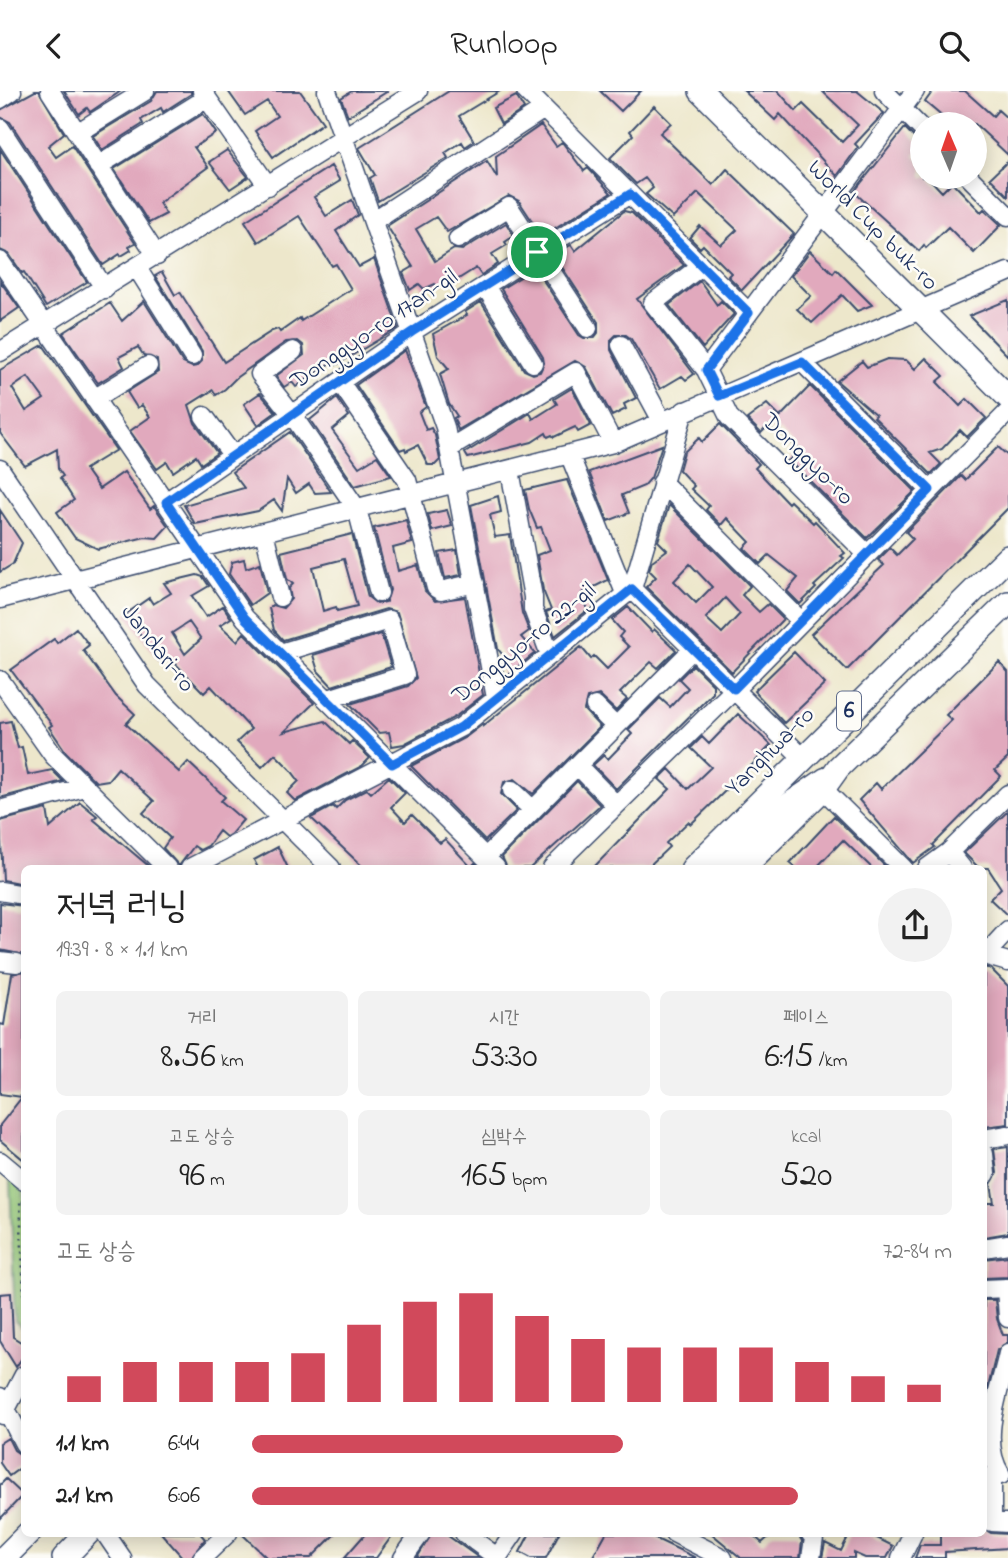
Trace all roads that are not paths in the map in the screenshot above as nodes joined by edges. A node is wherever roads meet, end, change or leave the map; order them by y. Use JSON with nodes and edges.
{"nodes":[{"id":1,"x":12,"y":91,"type":"edge"},
{"id":2,"x":50,"y":91,"type":"edge"},
{"id":3,"x":145,"y":91,"type":"edge"},
{"id":4,"x":327,"y":91,"type":"edge"},
{"id":5,"x":418,"y":91,"type":"edge"},
{"id":6,"x":526,"y":91,"type":"edge"},
{"id":7,"x":701,"y":91,"type":"edge"},
{"id":8,"x":884,"y":91,"type":"edge"},
{"id":9,"x":915,"y":91,"type":"edge"},
{"id":10,"x":205,"y":95,"type":"edge"},
{"id":11,"x":0,"y":99,"type":"edge"},
{"id":12,"x":902,"y":108,"type":"junction"},
{"id":13,"x":544,"y":109,"type":"junction"},
{"id":14,"x":910,"y":116,"type":"edge"},
{"id":15,"x":0,"y":128,"type":"edge"},
{"id":16,"x":76,"y":133,"type":"junction"},
{"id":17,"x":343,"y":137,"type":"junction"},
{"id":18,"x":98,"y":166,"type":"junction"},
{"id":19,"x":268,"y":185,"type":"junction"},
{"id":20,"x":981,"y":189,"type":"edge"},
{"id":21,"x":630,"y":194,"type":"junction"},
{"id":22,"x":822,"y":213,"type":"junction"},
{"id":23,"x":1008,"y":216,"type":"edge"},
{"id":24,"x":373,"y":221,"type":"junction"},
{"id":25,"x":458,"y":239,"type":"dead end"},
{"id":26,"x":537,"y":252,"type":"junction"},
{"id":27,"x":156,"y":256,"type":"junction"},
{"id":28,"x":0,"y":261,"type":"edge"},
{"id":29,"x":701,"y":266,"type":"junction"},
{"id":30,"x":137,"y":268,"type":"junction"},
{"id":31,"x":1008,"y":272,"type":"edge"},
{"id":32,"x":485,"y":286,"type":"junction"},
{"id":33,"x":105,"y":289,"type":"junction"},
{"id":34,"x":920,"y":311,"type":"junction"},
{"id":35,"x":749,"y":313,"type":"junction"},
{"id":36,"x":43,"y":324,"type":"junction"},
{"id":37,"x":588,"y":328,"type":"dead end"},
{"id":38,"x":412,"y":332,"type":"junction"},
{"id":39,"x":621,"y":345,"type":"dead end"},
{"id":40,"x":293,"y":351,"type":"dead end"},
{"id":41,"x":0,"y":352,"type":"edge"},
{"id":42,"x":192,"y":356,"type":"dead end"},
{"id":43,"x":802,"y":362,"type":"junction"},
{"id":44,"x":533,"y":363,"type":"dead end"},
{"id":45,"x":148,"y":366,"type":"dead end"},
{"id":46,"x":706,"y":370,"type":"junction"},
{"id":47,"x":340,"y":382,"type":"junction"},
{"id":48,"x":719,"y":396,"type":"junction"},
{"id":49,"x":1008,"y":397,"type":"edge"},
{"id":50,"x":94,"y":398,"type":"junction"},
{"id":51,"x":684,"y":411,"type":"junction"},
{"id":52,"x":1008,"y":412,"type":"edge"},
{"id":53,"x":204,"y":415,"type":"dead end"},
{"id":54,"x":293,"y":415,"type":"junction"},
{"id":55,"x":662,"y":421,"type":"junction"},
{"id":56,"x":613,"y":443,"type":"junction"},
{"id":57,"x":450,"y":448,"type":"junction"},
{"id":58,"x":233,"y":456,"type":"junction"},
{"id":59,"x":570,"y":456,"type":"junction"},
{"id":60,"x":0,"y":469,"type":"edge"},
{"id":61,"x":510,"y":470,"type":"junction"},
{"id":62,"x":663,"y":482,"type":"junction"},
{"id":63,"x":457,"y":483,"type":"junction"},
{"id":64,"x":930,"y":490,"type":"junction"},
{"id":65,"x":412,"y":495,"type":"junction"},
{"id":66,"x":166,"y":502,"type":"junction"},
{"id":67,"x":357,"y":509,"type":"junction"},
{"id":68,"x":264,"y":532,"type":"junction"},
{"id":69,"x":198,"y":549,"type":"junction"},
{"id":70,"x":867,"y":554,"type":"junction"},
{"id":71,"x":1008,"y":557,"type":"edge"},
{"id":72,"x":75,"y":580,"type":"junction"},
{"id":73,"x":475,"y":583,"type":"junction"},
{"id":74,"x":632,"y":589,"type":"junction"},
{"id":75,"x":380,"y":593,"type":"dead end"},
{"id":76,"x":280,"y":597,"type":"dead end"},
{"id":77,"x":0,"y":599,"type":"edge"},
{"id":78,"x":1008,"y":603,"type":"edge"},
{"id":79,"x":801,"y":621,"type":"junction"},
{"id":80,"x":693,"y":649,"type":"junction"},
{"id":81,"x":280,"y":653,"type":"junction"},
{"id":82,"x":551,"y":656,"type":"junction"},
{"id":83,"x":0,"y":680,"type":"edge"},
{"id":84,"x":734,"y":689,"type":"junction"},
{"id":85,"x":496,"y":698,"type":"junction"},
{"id":86,"x":328,"y":699,"type":"junction"},
{"id":87,"x":8,"y":703,"type":"edge"},
{"id":88,"x":595,"y":706,"type":"dead end"},
{"id":89,"x":615,"y":726,"type":"junction"},
{"id":90,"x":802,"y":757,"type":"junction"},
{"id":91,"x":392,"y":764,"type":"junction"},
{"id":92,"x":577,"y":765,"type":"junction"},
{"id":93,"x":838,"y":768,"type":"junction"},
{"id":94,"x":83,"y":787,"type":"junction"},
{"id":95,"x":823,"y":789,"type":"junction"},
{"id":96,"x":512,"y":790,"type":"dead end"},
{"id":97,"x":1008,"y":794,"type":"edge"},
{"id":98,"x":616,"y":805,"type":"junction"},
{"id":99,"x":0,"y":810,"type":"edge"},
{"id":100,"x":533,"y":810,"type":"junction"},
{"id":101,"x":282,"y":818,"type":"junction"},
{"id":102,"x":949,"y":852,"type":"junction"},
{"id":103,"x":491,"y":862,"type":"edge"},
{"id":104,"x":212,"y":863,"type":"edge"},
{"id":105,"x":164,"y":865,"type":"edge"},
{"id":106,"x":328,"y":865,"type":"edge"},
{"id":107,"x":555,"y":865,"type":"edge"},
{"id":108,"x":696,"y":865,"type":"edge"},
{"id":109,"x":722,"y":865,"type":"edge"},
{"id":110,"x":746,"y":865,"type":"edge"},
{"id":111,"x":900,"y":865,"type":"edge"},
{"id":112,"x":932,"y":865,"type":"edge"},
{"id":113,"x":960,"y":865,"type":"edge"},
{"id":114,"x":0,"y":891,"type":"edge"},
{"id":115,"x":21,"y":894,"type":"edge"},
{"id":116,"x":1008,"y":930,"type":"edge"},
{"id":117,"x":987,"y":952,"type":"edge"},
{"id":118,"x":987,"y":956,"type":"edge"},
{"id":119,"x":1008,"y":962,"type":"edge"},
{"id":120,"x":1008,"y":1135,"type":"edge"},
{"id":121,"x":987,"y":1138,"type":"edge"},
{"id":122,"x":0,"y":1161,"type":"edge"},
{"id":123,"x":21,"y":1178,"type":"edge"},
{"id":124,"x":1008,"y":1244,"type":"edge"},
{"id":125,"x":987,"y":1248,"type":"edge"},
{"id":126,"x":1007,"y":1288,"type":"edge"},
{"id":127,"x":987,"y":1289,"type":"edge"},
{"id":128,"x":1008,"y":1318,"type":"edge"},
{"id":129,"x":1008,"y":1353,"type":"edge"},
{"id":130,"x":21,"y":1380,"type":"edge"},
{"id":131,"x":2,"y":1408,"type":"edge"},
{"id":132,"x":21,"y":1436,"type":"edge"},
{"id":133,"x":996,"y":1475,"type":"edge"},
{"id":134,"x":1008,"y":1523,"type":"edge"},
{"id":135,"x":25,"y":1537,"type":"edge"},
{"id":136,"x":84,"y":1537,"type":"edge"},
{"id":137,"x":108,"y":1537,"type":"edge"},
{"id":138,"x":219,"y":1537,"type":"edge"},
{"id":139,"x":418,"y":1537,"type":"edge"},
{"id":140,"x":469,"y":1537,"type":"edge"},
{"id":141,"x":511,"y":1537,"type":"edge"},
{"id":142,"x":682,"y":1537,"type":"edge"},
{"id":143,"x":813,"y":1537,"type":"edge"},
{"id":144,"x":910,"y":1537,"type":"edge"},
{"id":145,"x":4,"y":1558,"type":"edge"},
{"id":146,"x":64,"y":1558,"type":"edge"},
{"id":147,"x":122,"y":1558,"type":"edge"},
{"id":148,"x":202,"y":1558,"type":"edge"},
{"id":149,"x":403,"y":1558,"type":"edge"},
{"id":150,"x":497,"y":1558,"type":"edge"},
{"id":151,"x":723,"y":1558,"type":"edge"},
{"id":152,"x":811,"y":1558,"type":"edge"},
{"id":153,"x":901,"y":1558,"type":"edge"}],
"edges":[{"from":1,"to":11,"type":"street"},
{"from":2,"to":16,"type":"street"},
{"from":3,"to":16,"type":"street"},
{"from":4,"to":17,"type":"street"},
{"from":5,"to":17,"type":"street"},
{"from":6,"to":13,"type":"street"},
{"from":7,"to":22,"type":"main road","name":"World Cup buk-ro"},
{"from":8,"to":12,"type":"street"},
{"from":9,"to":12,"type":"street"},
{"from":10,"to":18,"type":"street"},
{"from":10,"to":19,"type":"street"},
{"from":12,"to":14,"type":"street"},
{"from":12,"to":22,"type":"street"},
{"from":13,"to":21,"type":"street"},
{"from":13,"to":24,"type":"street"},
{"from":15,"to":33,"type":"street"},
{"from":16,"to":18,"type":"street"},
{"from":17,"to":19,"type":"street"},
{"from":17,"to":24,"type":"street"},
{"from":18,"to":27,"type":"street"},
{"from":19,"to":27,"type":"street"},
{"from":20,"to":23,"type":"street"},
{"from":21,"to":26,"type":"street","name":"Donggyo-ro 17an-gil"},
{"from":21,"to":29,"type":"street"},
{"from":22,"to":34,"type":"main road","name":"World Cup buk-ro"},
{"from":22,"to":35,"type":"street"},
{"from":24,"to":38,"type":"street"},
{"from":25,"to":26,"type":"street","name":"Donggyo-ro 17an-gil"},
{"from":26,"to":32,"type":"street","name":"Donggyo-ro 17an-gil"},
{"from":26,"to":37,"type":"street","name":"Donggyo-ro 17an-gil"},
{"from":27,"to":30,"type":"street"},
{"from":28,"to":36,"type":"street"},
{"from":29,"to":35,"type":"street"},
{"from":29,"to":46,"type":"street"},
{"from":30,"to":33,"type":"street"},
{"from":30,"to":42,"type":"street"},
{"from":31,"to":34,"type":"street","name":"Donggyo-ro"},
{"from":32,"to":38,"type":"street","name":"Donggyo-ro 17an-gil"},
{"from":32,"to":44,"type":"street","name":"Donggyo-ro 17an-gil"},
{"from":33,"to":36,"type":"street"},
{"from":34,"to":43,"type":"street","name":"Donggyo-ro"},
{"from":34,"to":49,"type":"main road","name":"World Cup buk-ro"},
{"from":35,"to":46,"type":"street"},
{"from":36,"to":41,"type":"street"},
{"from":36,"to":50,"type":"street"},
{"from":38,"to":47,"type":"street","name":"Donggyo-ro 17an-gil"},
{"from":38,"to":57,"type":"street"},
{"from":39,"to":55,"type":"street"},
{"from":40,"to":54,"type":"street","name":"Donggyo-ro 17an-gil"},
{"from":43,"to":48,"type":"street","name":"Donggyo-ro"},
{"from":43,"to":64,"type":"street"},
{"from":45,"to":50,"type":"street"},
{"from":46,"to":48,"type":"street"},
{"from":47,"to":54,"type":"street","name":"Donggyo-ro 17an-gil"},
{"from":47,"to":65,"type":"street"},
{"from":48,"to":51,"type":"street","name":"Donggyo-ro"},
{"from":48,"to":70,"type":"street","name":"Donggyo-ro"},
{"from":50,"to":66,"type":"street"},
{"from":51,"to":55,"type":"street","name":"Donggyo-ro"},
{"from":51,"to":62,"type":"street","name":"Donggyo-ro 22-gil"},
{"from":52,"to":64,"type":"street"},
{"from":53,"to":58,"type":"street"},
{"from":54,"to":58,"type":"street","name":"Donggyo-ro 17an-gil"},
{"from":54,"to":67,"type":"street"},
{"from":55,"to":56,"type":"street","name":"Donggyo-ro"},
{"from":56,"to":57,"type":"street"},
{"from":56,"to":59,"type":"street","name":"Donggyo-ro"},
{"from":57,"to":63,"type":"street"},
{"from":58,"to":66,"type":"street","name":"Donggyo-ro 17an-gil"},
{"from":59,"to":61,"type":"street","name":"Donggyo-ro"},
{"from":59,"to":74,"type":"street"},
{"from":60,"to":72,"type":"street","name":"Jandari-ro"},
{"from":61,"to":63,"type":"street","name":"Donggyo-ro"},
{"from":61,"to":82,"type":"street"},
{"from":62,"to":74,"type":"street","name":"Donggyo-ro 22-gil"},
{"from":62,"to":79,"type":"street"},
{"from":63,"to":65,"type":"street","name":"Donggyo-ro"},
{"from":63,"to":73,"type":"street"},
{"from":64,"to":70,"type":"street"},
{"from":65,"to":67,"type":"street","name":"Donggyo-ro"},
{"from":65,"to":73,"type":"street"},
{"from":66,"to":69,"type":"street"},
{"from":67,"to":68,"type":"street","name":"Donggyo-ro"},
{"from":67,"to":75,"type":"street"},
{"from":68,"to":69,"type":"street","name":"Donggyo-ro"},
{"from":68,"to":76,"type":"street"},
{"from":69,"to":72,"type":"street","name":"Donggyo-ro"},
{"from":69,"to":81,"type":"street"},
{"from":70,"to":79,"type":"street"},
{"from":71,"to":90,"type":"main road","name":"Yanghwa-ro","number":"6"},
{"from":72,"to":77,"type":"street","name":"Donggyo-ro"},
{"from":72,"to":101,"type":"street","name":"Jandari-ro"},
{"from":73,"to":85,"type":"street"},
{"from":74,"to":80,"type":"street"},
{"from":74,"to":82,"type":"street","name":"Donggyo-ro 22-gil"},
{"from":78,"to":93,"type":"main road","number":"6"},
{"from":79,"to":84,"type":"street"},
{"from":80,"to":84,"type":"street"},
{"from":80,"to":89,"type":"street"},
{"from":81,"to":86,"type":"street"},
{"from":81,"to":86,"type":"street"},
{"from":82,"to":85,"type":"street","name":"Donggyo-ro 22-gil"},
{"from":83,"to":87,"type":"street"},
{"from":84,"to":90,"type":"street"},
{"from":84,"to":98,"type":"street"},
{"from":85,"to":91,"type":"street","name":"Donggyo-ro 22-gil"},
{"from":86,"to":91,"type":"street"},
{"from":87,"to":94,"type":"street"},
{"from":88,"to":89,"type":"street"},
{"from":89,"to":92,"type":"street"},
{"from":90,"to":108,"type":"main road","name":"Yanghwa-ro","number":"6"},
{"from":91,"to":101,"type":"street","name":"Donggyo-ro 22-gil"},
{"from":91,"to":103,"type":"street"},
{"from":92,"to":98,"type":"street"},
{"from":92,"to":100,"type":"street"},
{"from":93,"to":95,"type":"main road","number":"6"},
{"from":93,"to":109,"type":"street"},
{"from":94,"to":99,"type":"street"},
{"from":94,"to":105,"type":"street"},
{"from":95,"to":110,"type":"main road","number":"6"},
{"from":95,"to":111,"type":"street"},
{"from":96,"to":100,"type":"street"},
{"from":97,"to":102,"type":"street"},
{"from":98,"to":107,"type":"street"},
{"from":100,"to":103,"type":"street"},
{"from":101,"to":104,"type":"street","name":"Donggyo-ro 22-gil"},
{"from":101,"to":106,"type":"street","name":"Jandari-ro"},
{"from":102,"to":112,"type":"street"},
{"from":102,"to":113,"type":"street"},
{"from":114,"to":115,"type":"street"},
{"from":116,"to":117,"type":"street"},
{"from":118,"to":119,"type":"street"},
{"from":120,"to":121,"type":"street"},
{"from":122,"to":123,"type":"street"},
{"from":124,"to":125,"type":"street"},
{"from":126,"to":127,"type":"street"},
{"from":126,"to":128,"type":"street"},
{"from":129,"to":133,"type":"street"},
{"from":130,"to":131,"type":"street"},
{"from":131,"to":132,"type":"street"},
{"from":133,"to":134,"type":"street"},
{"from":135,"to":145,"type":"main road"},
{"from":136,"to":146,"type":"main road"},
{"from":137,"to":147,"type":"street"},
{"from":138,"to":148,"type":"street"},
{"from":139,"to":149,"type":"street"},
{"from":140,"to":150,"type":"street"},
{"from":141,"to":150,"type":"street"},
{"from":142,"to":151,"type":"street"},
{"from":143,"to":152,"type":"street"},
{"from":144,"to":153,"type":"street"}]}
